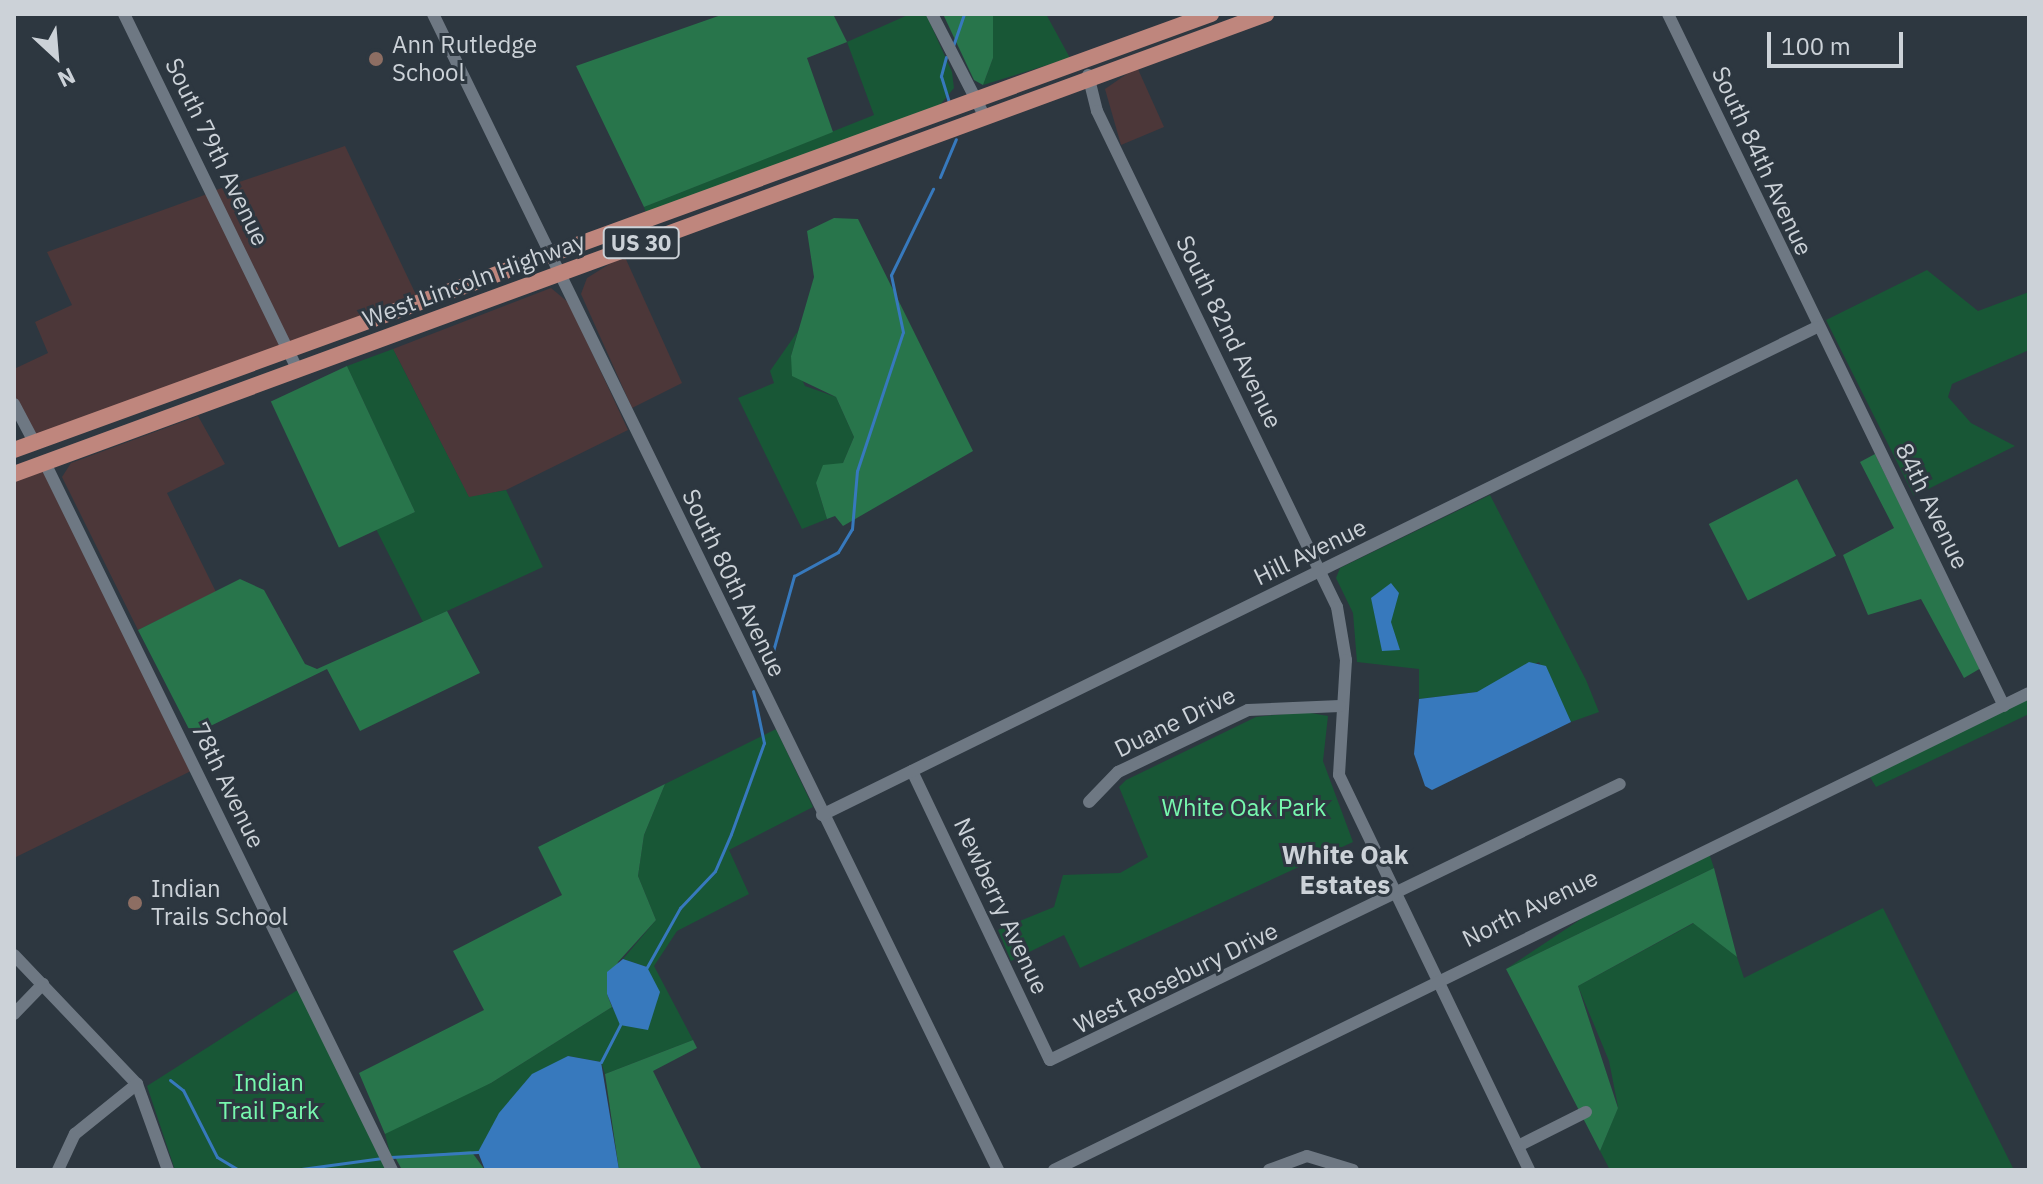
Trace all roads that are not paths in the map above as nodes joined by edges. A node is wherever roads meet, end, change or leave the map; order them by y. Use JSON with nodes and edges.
{"nodes":[{"id":1,"x":124,"y":14,"type":"edge"},
{"id":2,"x":433,"y":14,"type":"edge"},
{"id":3,"x":932,"y":14,"type":"edge"},
{"id":4,"x":1211,"y":14,"type":"edge"},
{"id":5,"x":1266,"y":14,"type":"edge"},
{"id":6,"x":1668,"y":14,"type":"edge"},
{"id":7,"x":1086,"y":69,"type":"junction"},
{"id":8,"x":974,"y":101,"type":"junction"},
{"id":9,"x":985,"y":117,"type":"junction"},
{"id":10,"x":551,"y":256,"type":"junction"},
{"id":11,"x":559,"y":273,"type":"junction"},
{"id":12,"x":1817,"y":327,"type":"junction"},
{"id":13,"x":289,"y":351,"type":"junction"},
{"id":14,"x":298,"y":370,"type":"junction"},
{"id":15,"x":14,"y":405,"type":"edge"},
{"id":16,"x":116,"y":411,"type":"junction"},
{"id":17,"x":34,"y":442,"type":"junction"},
{"id":18,"x":14,"y":450,"type":"edge"},
{"id":19,"x":45,"y":463,"type":"junction"},
{"id":20,"x":14,"y":474,"type":"edge"},
{"id":21,"x":1321,"y":571,"type":"junction"},
{"id":22,"x":2029,"y":693,"type":"edge"},
{"id":23,"x":1340,"y":706,"type":"junction"},
{"id":24,"x":2004,"y":706,"type":"junction"},
{"id":25,"x":912,"y":771,"type":"junction"},
{"id":26,"x":1620,"y":784,"type":"dead end"},
{"id":27,"x":1089,"y":802,"type":"dead end"},
{"id":28,"x":822,"y":815,"type":"junction"},
{"id":29,"x":1395,"y":894,"type":"junction"},
{"id":30,"x":14,"y":955,"type":"edge"},
{"id":31,"x":1435,"y":978,"type":"junction"},
{"id":32,"x":43,"y":984,"type":"junction"},
{"id":33,"x":14,"y":1014,"type":"edge"},
{"id":34,"x":1050,"y":1060,"type":"joint"},
{"id":35,"x":137,"y":1084,"type":"junction"},
{"id":36,"x":1586,"y":1112,"type":"dead end"},
{"id":37,"x":1518,"y":1146,"type":"junction"},
{"id":38,"x":58,"y":1170,"type":"edge"},
{"id":39,"x":168,"y":1170,"type":"edge"},
{"id":40,"x":392,"y":1170,"type":"edge"},
{"id":41,"x":998,"y":1170,"type":"edge"},
{"id":42,"x":1054,"y":1170,"type":"edge"},
{"id":43,"x":1269,"y":1170,"type":"edge"},
{"id":44,"x":1353,"y":1170,"type":"edge"},
{"id":45,"x":1529,"y":1170,"type":"edge"}],
"edges":[{"from":1,"to":13,"type":"street","name":"South 79th Avenue"},
{"from":2,"to":10,"type":"street","name":"South 80th Avenue"},
{"from":3,"to":8,"type":"street"},
{"from":4,"to":7,"type":"main road","name":"West Lincoln Highway","number":"US 30"},
{"from":5,"to":7,"type":"main road","name":"West Lincoln Highway","number":"US 30"},
{"from":6,"to":12,"type":"street","name":"South 84th Avenue"},
{"from":7,"to":8,"type":"main road","name":"West Lincoln Highway","number":"US 30"},
{"from":7,"to":9,"type":"main road","name":"West Lincoln Highway","number":"US 30"},
{"from":7,"to":21,"type":"street","name":"South 82nd Avenue"},
{"from":8,"to":9,"type":"street"},
{"from":8,"to":10,"type":"main road","name":"West Lincoln Highway","number":"US 30"},
{"from":9,"to":11,"type":"main road","name":"West Lincoln Highway","number":"US 30"},
{"from":10,"to":11,"type":"street","name":"South 80th Avenue"},
{"from":10,"to":13,"type":"main road","name":"West Lincoln Highway","number":"US 30"},
{"from":11,"to":14,"type":"main road","name":"West Lincoln Highway","number":"US 30"},
{"from":11,"to":28,"type":"street","name":"South 80th Avenue"},
{"from":12,"to":21,"type":"street","name":"Hill Avenue"},
{"from":12,"to":24,"type":"street","name":"84th Avenue"},
{"from":13,"to":14,"type":"street","name":"South 79th Avenue"},
{"from":13,"to":16,"type":"main road","name":"West Lincoln Highway","number":"US 30"},
{"from":14,"to":19,"type":"main road","name":"West Lincoln Highway","number":"US 30"},
{"from":15,"to":17,"type":"street"},
{"from":16,"to":17,"type":"main road","name":"West Lincoln Highway","number":"US 30"},
{"from":16,"to":19,"type":"main road"},
{"from":17,"to":18,"type":"main road","name":"West Lincoln Highway","number":"US 30"},
{"from":19,"to":20,"type":"main road","name":"West Lincoln Highway","number":"US 30"},
{"from":19,"to":40,"type":"street","name":"78th Avenue"},
{"from":21,"to":23,"type":"street","name":"South 82nd Avenue"},
{"from":21,"to":25,"type":"street","name":"Hill Avenue"},
{"from":22,"to":24,"type":"street","name":"North Avenue"},
{"from":23,"to":27,"type":"street","name":"Duane Drive"},
{"from":23,"to":29,"type":"street","name":"South 82nd Avenue"},
{"from":24,"to":31,"type":"street","name":"North Avenue"},
{"from":25,"to":28,"type":"street","name":"Hill Avenue"},
{"from":25,"to":34,"type":"street","name":"Newberry Avenue"},
{"from":26,"to":29,"type":"street","name":"West Rosebury Drive"},
{"from":28,"to":41,"type":"street","name":"South 80th Avenue"},
{"from":29,"to":31,"type":"street","name":"South 82nd Avenue"},
{"from":29,"to":34,"type":"street","name":"West Rosebury Drive"},
{"from":30,"to":32,"type":"street"},
{"from":31,"to":37,"type":"street","name":"South 82nd Avenue"},
{"from":31,"to":42,"type":"street","name":"North Avenue"},
{"from":32,"to":33,"type":"street"},
{"from":32,"to":35,"type":"street"},
{"from":35,"to":38,"type":"street"},
{"from":35,"to":39,"type":"street"},
{"from":36,"to":37,"type":"street"},
{"from":37,"to":45,"type":"street","name":"South 82nd Avenue"},
{"from":43,"to":44,"type":"street"}]}
